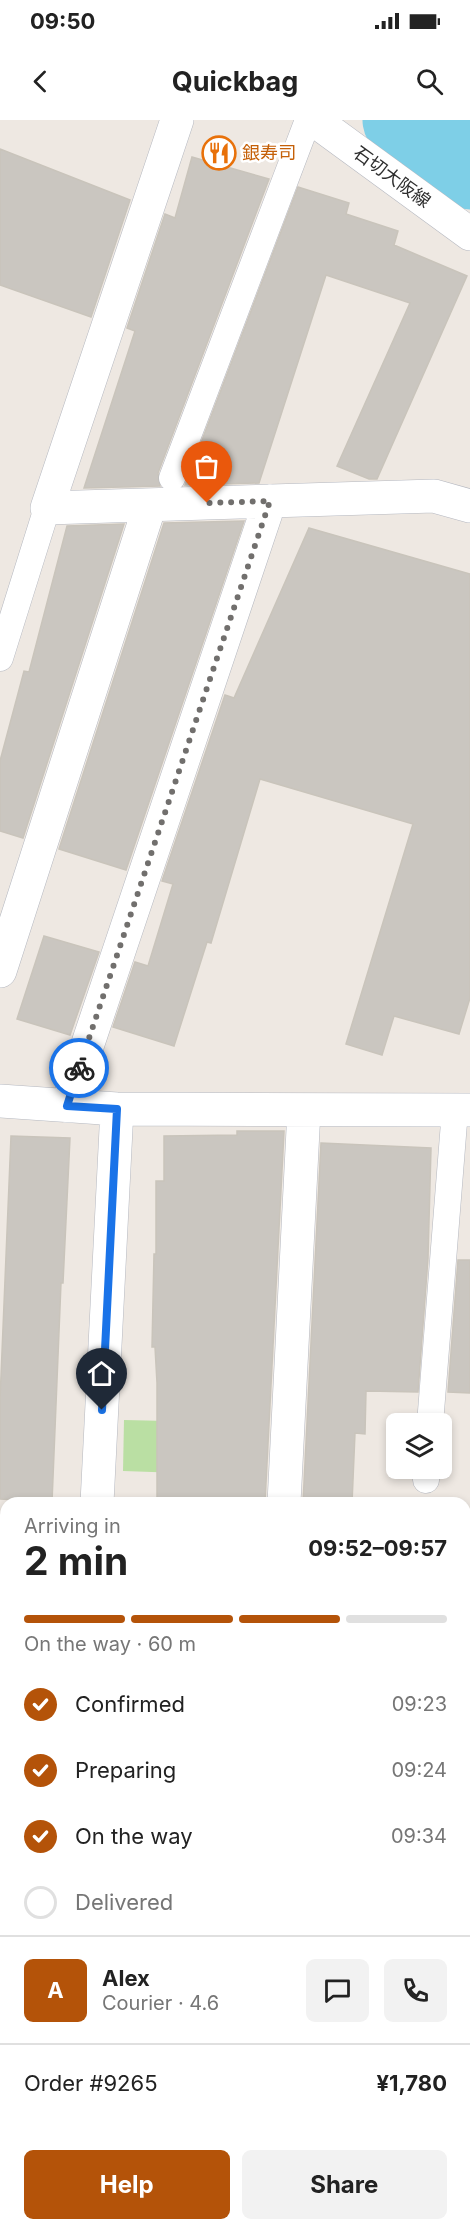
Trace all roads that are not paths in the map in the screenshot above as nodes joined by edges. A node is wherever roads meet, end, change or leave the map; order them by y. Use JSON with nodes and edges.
{"nodes":[{"id":1,"x":177,"y":120,"type":"edge"},
{"id":2,"x":308,"y":120,"type":"edge"},
{"id":3,"x":314,"y":120,"type":"edge"},
{"id":4,"x":470,"y":234,"type":"edge"},
{"id":5,"x":172,"y":478,"type":"dead end"},
{"id":6,"x":270,"y":501,"type":"junction"},
{"id":7,"x":150,"y":505,"type":"junction"},
{"id":8,"x":470,"y":506,"type":"edge"},
{"id":9,"x":47,"y":508,"type":"junction"},
{"id":10,"x":0,"y":658,"type":"edge"},
{"id":11,"x":0,"y":971,"type":"edge"},
{"id":12,"x":0,"y":1101,"type":"edge"},
{"id":13,"x":67,"y":1106,"type":"junction"},
{"id":14,"x":117,"y":1109,"type":"junction"},
{"id":15,"x":304,"y":1110,"type":"junction"},
{"id":16,"x":462,"y":1110,"type":"edge"},
{"id":17,"x":431,"y":1413,"type":"edge"},
{"id":18,"x":98,"y":1497,"type":"edge"},
{"id":19,"x":284,"y":1497,"type":"edge"}],
"edges":[{"from":1,"to":9,"type":"street"},
{"from":2,"to":5,"type":"lane"},
{"from":3,"to":4,"type":"street","name":"石切大阪線"},
{"from":6,"to":7,"type":"street"},
{"from":6,"to":8,"type":"street"},
{"from":6,"to":13,"type":"street"},
{"from":7,"to":9,"type":"street"},
{"from":7,"to":11,"type":"street"},
{"from":9,"to":10,"type":"lane"},
{"from":12,"to":13,"type":"street"},
{"from":13,"to":14,"type":"street"},
{"from":14,"to":15,"type":"street"},
{"from":14,"to":18,"type":"street"},
{"from":15,"to":16,"type":"street"},
{"from":15,"to":19,"type":"street"},
{"from":16,"to":17,"type":"lane"}]}
